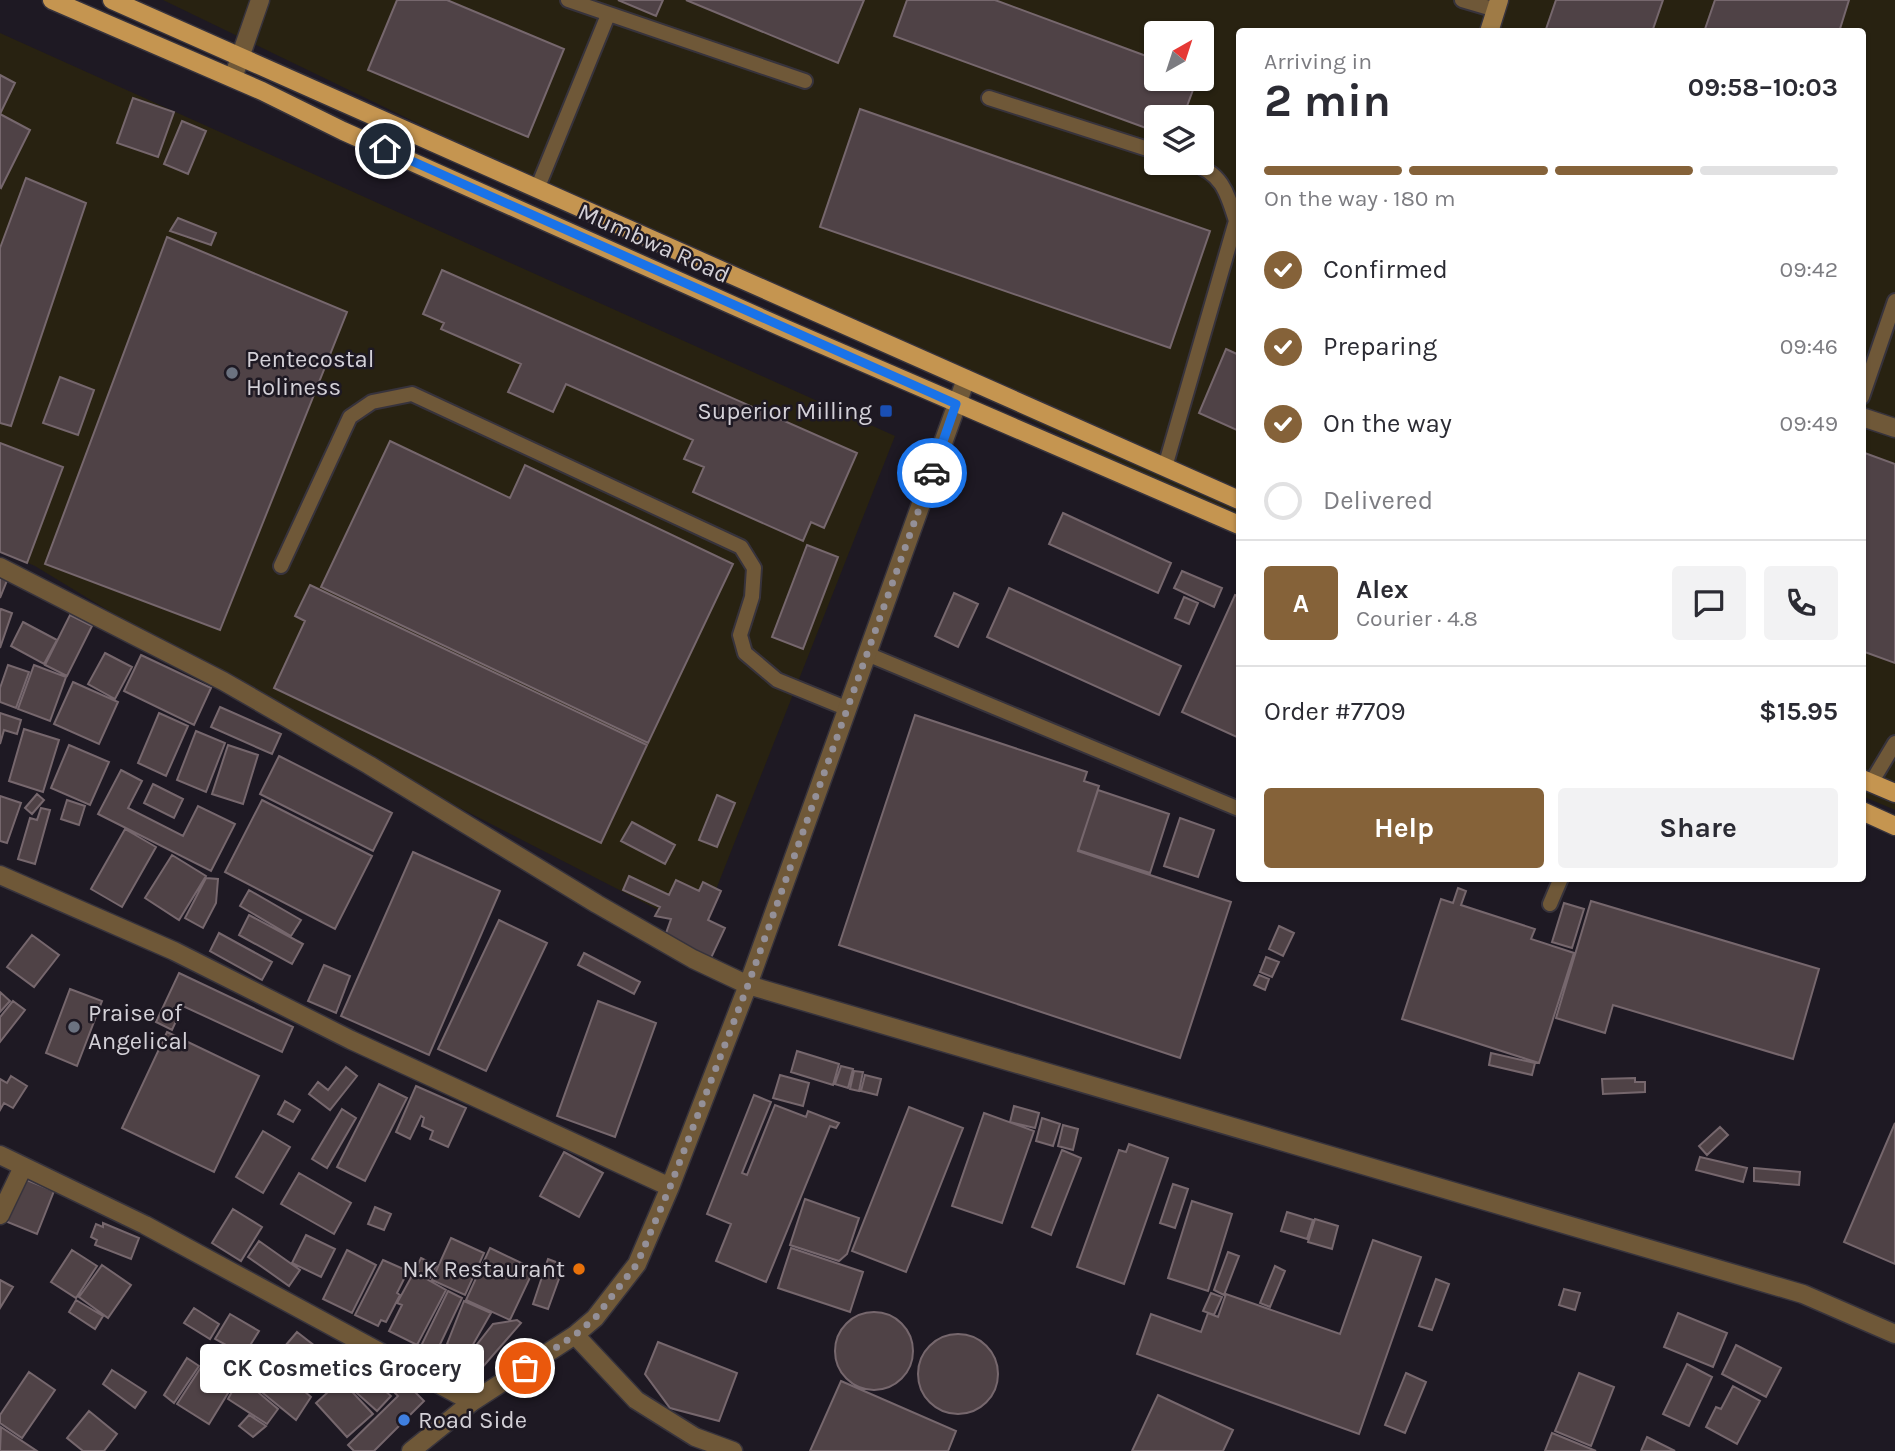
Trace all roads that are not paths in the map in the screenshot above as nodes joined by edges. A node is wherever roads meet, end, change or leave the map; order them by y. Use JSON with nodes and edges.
{"nodes":[{"id":1,"x":52,"y":0,"type":"edge"},
{"id":2,"x":112,"y":0,"type":"edge"},
{"id":3,"x":260,"y":0,"type":"edge"},
{"id":4,"x":568,"y":0,"type":"edge"},
{"id":5,"x":1462,"y":0,"type":"edge"},
{"id":6,"x":1498,"y":5,"type":"edge"},
{"id":7,"x":608,"y":15,"type":"junction"},
{"id":8,"x":1490,"y":28,"type":"edge"},
{"id":9,"x":240,"y":57,"type":"junction"},
{"id":10,"x":233,"y":78,"type":"junction"},
{"id":11,"x":805,"y":81,"type":"dead end"},
{"id":12,"x":989,"y":98,"type":"dead end"},
{"id":13,"x":1144,"y":148,"type":"edge"},
{"id":14,"x":1212,"y":175,"type":"edge"},
{"id":15,"x":537,"y":189,"type":"junction"},
{"id":16,"x":1895,"y":301,"type":"edge"},
{"id":17,"x":966,"y":379,"type":"junction"},
{"id":18,"x":1866,"y":385,"type":"edge"},
{"id":19,"x":956,"y":404,"type":"junction"},
{"id":20,"x":1866,"y":418,"type":"edge"},
{"id":21,"x":1895,"y":428,"type":"edge"},
{"id":22,"x":1166,"y":467,"type":"junction"},
{"id":23,"x":1236,"y":499,"type":"edge"},
{"id":24,"x":1236,"y":524,"type":"edge"},
{"id":25,"x":281,"y":566,"type":"dead end"},
{"id":26,"x":0,"y":567,"type":"edge"},
{"id":27,"x":867,"y":654,"type":"junction"},
{"id":28,"x":848,"y":709,"type":"junction"},
{"id":29,"x":1895,"y":743,"type":"edge"},
{"id":30,"x":1867,"y":781,"type":"edge"},
{"id":31,"x":1895,"y":793,"type":"edge"},
{"id":32,"x":1236,"y":809,"type":"edge"},
{"id":33,"x":1866,"y":813,"type":"edge"},
{"id":34,"x":1895,"y":826,"type":"edge"},
{"id":35,"x":0,"y":875,"type":"edge"},
{"id":36,"x":1559,"y":882,"type":"edge"},
{"id":37,"x":1550,"y":904,"type":"dead end"},
{"id":38,"x":748,"y":985,"type":"junction"},
{"id":39,"x":0,"y":1155,"type":"edge"},
{"id":40,"x":23,"y":1167,"type":"junction"},
{"id":41,"x":670,"y":1187,"type":"junction"},
{"id":42,"x":0,"y":1215,"type":"edge"},
{"id":43,"x":1895,"y":1334,"type":"edge"},
{"id":44,"x":575,"y":1335,"type":"junction"},
{"id":45,"x":472,"y":1402,"type":"junction"},
{"id":46,"x":411,"y":1451,"type":"edge"},
{"id":47,"x":733,"y":1451,"type":"edge"}],
"edges":[{"from":1,"to":10,"type":"main road","name":"Mumbwa Road"},
{"from":2,"to":9,"type":"main road","name":"Mumbwa Road"},
{"from":3,"to":9,"type":"street"},
{"from":4,"to":7,"type":"lane"},
{"from":5,"to":6,"type":"lane"},
{"from":6,"to":8,"type":"street"},
{"from":7,"to":11,"type":"lane"},
{"from":7,"to":15,"type":"lane"},
{"from":9,"to":10,"type":"street"},
{"from":9,"to":15,"type":"main road","name":"Mumbwa Road"},
{"from":10,"to":19,"type":"main road","name":"Mumbwa Road"},
{"from":12,"to":13,"type":"lane"},
{"from":14,"to":22,"type":"lane"},
{"from":15,"to":17,"type":"main road","name":"Mumbwa Road"},
{"from":16,"to":18,"type":"lane"},
{"from":17,"to":19,"type":"street"},
{"from":17,"to":22,"type":"main road","name":"Mumbwa Road"},
{"from":19,"to":24,"type":"main road","name":"Mumbwa Road"},
{"from":19,"to":27,"type":"street"},
{"from":20,"to":21,"type":"street"},
{"from":22,"to":23,"type":"main road","name":"Mumbwa Road"},
{"from":25,"to":28,"type":"lane"},
{"from":26,"to":38,"type":"street"},
{"from":27,"to":28,"type":"street"},
{"from":27,"to":32,"type":"lane"},
{"from":28,"to":38,"type":"street"},
{"from":29,"to":30,"type":"lane"},
{"from":30,"to":31,"type":"main road"},
{"from":33,"to":34,"type":"main road"},
{"from":35,"to":41,"type":"street"},
{"from":36,"to":37,"type":"lane"},
{"from":38,"to":41,"type":"street"},
{"from":38,"to":43,"type":"street"},
{"from":39,"to":40,"type":"street"},
{"from":40,"to":42,"type":"street"},
{"from":40,"to":45,"type":"street"},
{"from":41,"to":44,"type":"street"},
{"from":44,"to":45,"type":"street"},
{"from":44,"to":47,"type":"street"},
{"from":45,"to":46,"type":"street"}]}
